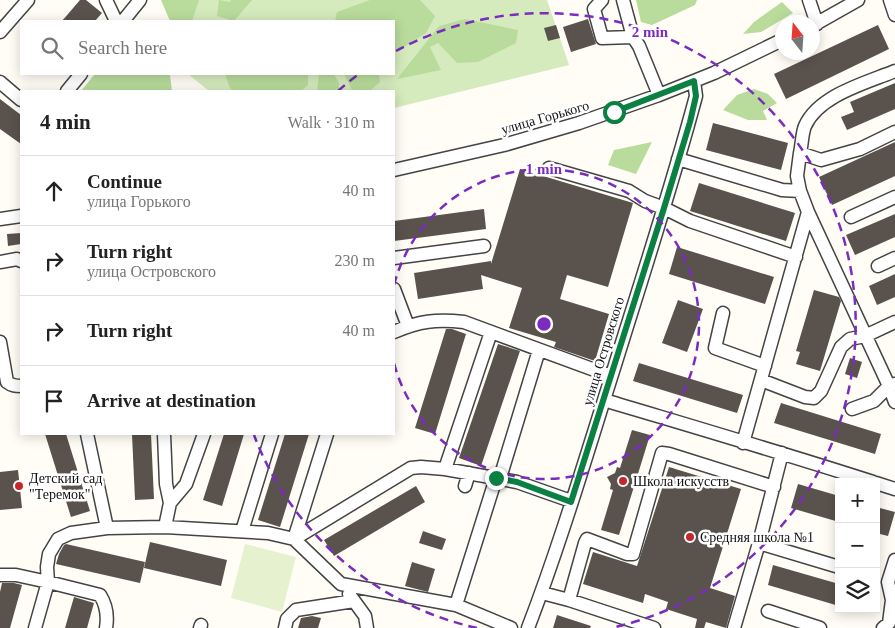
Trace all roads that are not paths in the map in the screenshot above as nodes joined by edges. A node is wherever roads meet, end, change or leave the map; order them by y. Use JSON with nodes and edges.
{"nodes":[{"id":1,"x":28,"y":0,"type":"edge"},
{"id":2,"x":106,"y":0,"type":"edge"},
{"id":3,"x":140,"y":0,"type":"edge"},
{"id":4,"x":602,"y":0,"type":"edge"},
{"id":5,"x":616,"y":0,"type":"edge"},
{"id":6,"x":809,"y":0,"type":"edge"},
{"id":7,"x":858,"y":0,"type":"edge"},
{"id":8,"x":890,"y":0,"type":"edge"},
{"id":9,"x":624,"y":5,"type":"edge"},
{"id":10,"x":813,"y":15,"type":"edge"},
{"id":11,"x":895,"y":15,"type":"edge"},
{"id":12,"x":116,"y":20,"type":"edge"},
{"id":13,"x":124,"y":20,"type":"edge"},
{"id":14,"x":820,"y":22,"type":"edge"},
{"id":15,"x":0,"y":32,"type":"edge"},
{"id":16,"x":633,"y":37,"type":"junction"},
{"id":17,"x":775,"y":43,"type":"edge"},
{"id":18,"x":895,"y":71,"type":"edge"},
{"id":19,"x":80,"y":75,"type":"edge"},
{"id":20,"x":694,"y":81,"type":"junction"},
{"id":21,"x":0,"y":82,"type":"edge"},
{"id":22,"x":68,"y":90,"type":"edge"},
{"id":23,"x":659,"y":95,"type":"junction"},
{"id":24,"x":20,"y":99,"type":"edge"},
{"id":25,"x":895,"y":132,"type":"edge"},
{"id":26,"x":800,"y":152,"type":"junction"},
{"id":27,"x":678,"y":159,"type":"junction"},
{"id":28,"x":549,"y":168,"type":"dead end"},
{"id":29,"x":395,"y":170,"type":"edge"},
{"id":30,"x":800,"y":191,"type":"junction"},
{"id":31,"x":895,"y":197,"type":"edge"},
{"id":32,"x":664,"y":208,"type":"junction"},
{"id":33,"x":0,"y":210,"type":"edge"},
{"id":34,"x":20,"y":212,"type":"edge"},
{"id":35,"x":808,"y":212,"type":"junction"},
{"id":36,"x":20,"y":216,"type":"edge"},
{"id":37,"x":851,"y":217,"type":"dead end"},
{"id":38,"x":0,"y":218,"type":"edge"},
{"id":39,"x":484,"y":246,"type":"dead end"},
{"id":40,"x":796,"y":257,"type":"junction"},
{"id":41,"x":395,"y":258,"type":"edge"},
{"id":42,"x":895,"y":258,"type":"edge"},
{"id":43,"x":20,"y":261,"type":"edge"},
{"id":44,"x":0,"y":262,"type":"edge"},
{"id":45,"x":878,"y":266,"type":"dead end"},
{"id":46,"x":395,"y":292,"type":"edge"},
{"id":47,"x":724,"y":313,"type":"dead end"},
{"id":48,"x":895,"y":322,"type":"edge"},
{"id":49,"x":408,"y":326,"type":"junction"},
{"id":50,"x":395,"y":332,"type":"edge"},
{"id":51,"x":491,"y":332,"type":"junction"},
{"id":52,"x":865,"y":336,"type":"junction"},
{"id":53,"x":0,"y":342,"type":"edge"},
{"id":54,"x":539,"y":350,"type":"junction"},
{"id":55,"x":765,"y":366,"type":"junction"},
{"id":56,"x":611,"y":376,"type":"junction"},
{"id":57,"x":761,"y":380,"type":"junction"},
{"id":58,"x":892,"y":385,"type":"edge"},
{"id":59,"x":20,"y":386,"type":"edge"},
{"id":60,"x":604,"y":400,"type":"junction"},
{"id":61,"x":895,"y":402,"type":"edge"},
{"id":62,"x":852,"y":409,"type":"dead end"},
{"id":63,"x":87,"y":435,"type":"edge"},
{"id":64,"x":164,"y":435,"type":"edge"},
{"id":65,"x":204,"y":435,"type":"edge"},
{"id":66,"x":272,"y":435,"type":"edge"},
{"id":67,"x":327,"y":435,"type":"edge"},
{"id":68,"x":743,"y":443,"type":"junction"},
{"id":69,"x":782,"y":453,"type":"junction"},
{"id":70,"x":445,"y":469,"type":"junction"},
{"id":71,"x":469,"y":473,"type":"junction"},
{"id":72,"x":498,"y":478,"type":"junction"},
{"id":73,"x":861,"y":478,"type":"edge"},
{"id":74,"x":880,"y":484,"type":"edge"},
{"id":75,"x":465,"y":486,"type":"dead end"},
{"id":76,"x":774,"y":487,"type":"junction"},
{"id":77,"x":895,"y":489,"type":"edge"},
{"id":78,"x":170,"y":502,"type":"junction"},
{"id":79,"x":571,"y":502,"type":"junction"},
{"id":80,"x":165,"y":527,"type":"junction"},
{"id":81,"x":108,"y":528,"type":"junction"},
{"id":82,"x":242,"y":531,"type":"junction"},
{"id":83,"x":294,"y":539,"type":"junction"},
{"id":84,"x":759,"y":543,"type":"junction"},
{"id":85,"x":894,"y":563,"type":"edge"},
{"id":86,"x":835,"y":566,"type":"edge"},
{"id":87,"x":0,"y":575,"type":"edge"},
{"id":88,"x":48,"y":582,"type":"junction"},
{"id":89,"x":886,"y":583,"type":"edge"},
{"id":90,"x":341,"y":584,"type":"junction"},
{"id":91,"x":542,"y":593,"type":"junction"},
{"id":92,"x":354,"y":600,"type":"junction"},
{"id":93,"x":569,"y":600,"type":"junction"},
{"id":94,"x":456,"y":605,"type":"junction"},
{"id":95,"x":768,"y":611,"type":"dead end"},
{"id":96,"x":35,"y":628,"type":"edge"},
{"id":97,"x":106,"y":628,"type":"edge"},
{"id":98,"x":284,"y":628,"type":"edge"},
{"id":99,"x":367,"y":628,"type":"edge"},
{"id":100,"x":511,"y":628,"type":"edge"},
{"id":101,"x":528,"y":628,"type":"edge"},
{"id":102,"x":654,"y":628,"type":"edge"},
{"id":103,"x":734,"y":628,"type":"edge"},
{"id":104,"x":820,"y":628,"type":"edge"},
{"id":105,"x":883,"y":628,"type":"edge"}],
"edges":[{"from":1,"to":15,"type":"street"},
{"from":2,"to":12,"type":"street"},
{"from":3,"to":13,"type":"street"},
{"from":4,"to":16,"type":"street"},
{"from":5,"to":9,"type":"street"},
{"from":6,"to":10,"type":"street"},
{"from":7,"to":14,"type":"street"},
{"from":8,"to":11,"type":"street"},
{"from":9,"to":16,"type":"street"},
{"from":16,"to":23,"type":"street"},
{"from":17,"to":20,"type":"street","name":"улица Горького"},
{"from":18,"to":26,"type":"street"},
{"from":19,"to":22,"type":"street"},
{"from":20,"to":23,"type":"street","name":"улица Горького"},
{"from":20,"to":27,"type":"street","name":"улица Островского"},
{"from":21,"to":24,"type":"street"},
{"from":23,"to":29,"type":"street","name":"улица Горького"},
{"from":25,"to":26,"type":"street"},
{"from":26,"to":30,"type":"street"},
{"from":27,"to":30,"type":"street"},
{"from":27,"to":32,"type":"street","name":"улица Островского"},
{"from":28,"to":32,"type":"street"},
{"from":30,"to":35,"type":"street"},
{"from":31,"to":37,"type":"street"},
{"from":32,"to":40,"type":"street"},
{"from":32,"to":56,"type":"street","name":"улица Островского"},
{"from":33,"to":34,"type":"street"},
{"from":35,"to":40,"type":"street"},
{"from":35,"to":52,"type":"street"},
{"from":36,"to":38,"type":"street"},
{"from":39,"to":41,"type":"street"},
{"from":40,"to":55,"type":"street"},
{"from":42,"to":45,"type":"street"},
{"from":43,"to":44,"type":"street"},
{"from":46,"to":49,"type":"street"},
{"from":47,"to":55,"type":"street"},
{"from":48,"to":52,"type":"street"},
{"from":49,"to":50,"type":"street"},
{"from":49,"to":51,"type":"street"},
{"from":51,"to":54,"type":"street"},
{"from":51,"to":70,"type":"street"},
{"from":52,"to":57,"type":"street"},
{"from":52,"to":58,"type":"street"},
{"from":53,"to":59,"type":"street"},
{"from":54,"to":56,"type":"street"},
{"from":54,"to":72,"type":"street"},
{"from":55,"to":57,"type":"street"},
{"from":56,"to":60,"type":"street","name":"улица Островского"},
{"from":57,"to":68,"type":"street"},
{"from":58,"to":61,"type":"street"},
{"from":58,"to":62,"type":"street"},
{"from":60,"to":68,"type":"street"},
{"from":60,"to":79,"type":"street","name":"улица Островского"},
{"from":63,"to":81,"type":"street"},
{"from":64,"to":78,"type":"street"},
{"from":65,"to":78,"type":"street"},
{"from":66,"to":82,"type":"street"},
{"from":67,"to":83,"type":"street"},
{"from":68,"to":69,"type":"street"},
{"from":69,"to":73,"type":"street"},
{"from":69,"to":76,"type":"street"},
{"from":70,"to":71,"type":"street"},
{"from":70,"to":83,"type":"street"},
{"from":71,"to":72,"type":"street"},
{"from":71,"to":75,"type":"street"},
{"from":72,"to":79,"type":"street"},
{"from":72,"to":94,"type":"street"},
{"from":74,"to":77,"type":"street"},
{"from":76,"to":84,"type":"street"},
{"from":76,"to":93,"type":"street"},
{"from":78,"to":80,"type":"street"},
{"from":79,"to":91,"type":"street","name":"улица Островского"},
{"from":80,"to":81,"type":"street"},
{"from":80,"to":82,"type":"street"},
{"from":81,"to":88,"type":"street"},
{"from":82,"to":83,"type":"street"},
{"from":83,"to":90,"type":"street"},
{"from":84,"to":86,"type":"street"},
{"from":84,"to":103,"type":"street"},
{"from":85,"to":89,"type":"street"},
{"from":87,"to":88,"type":"street"},
{"from":88,"to":96,"type":"street"},
{"from":88,"to":97,"type":"street"},
{"from":89,"to":105,"type":"street"},
{"from":90,"to":92,"type":"street"},
{"from":90,"to":94,"type":"street"},
{"from":91,"to":93,"type":"street"},
{"from":91,"to":101,"type":"street","name":"улица Островского"},
{"from":92,"to":98,"type":"street"},
{"from":92,"to":99,"type":"street"},
{"from":93,"to":102,"type":"street"},
{"from":94,"to":100,"type":"street"},
{"from":95,"to":104,"type":"street"}]}
